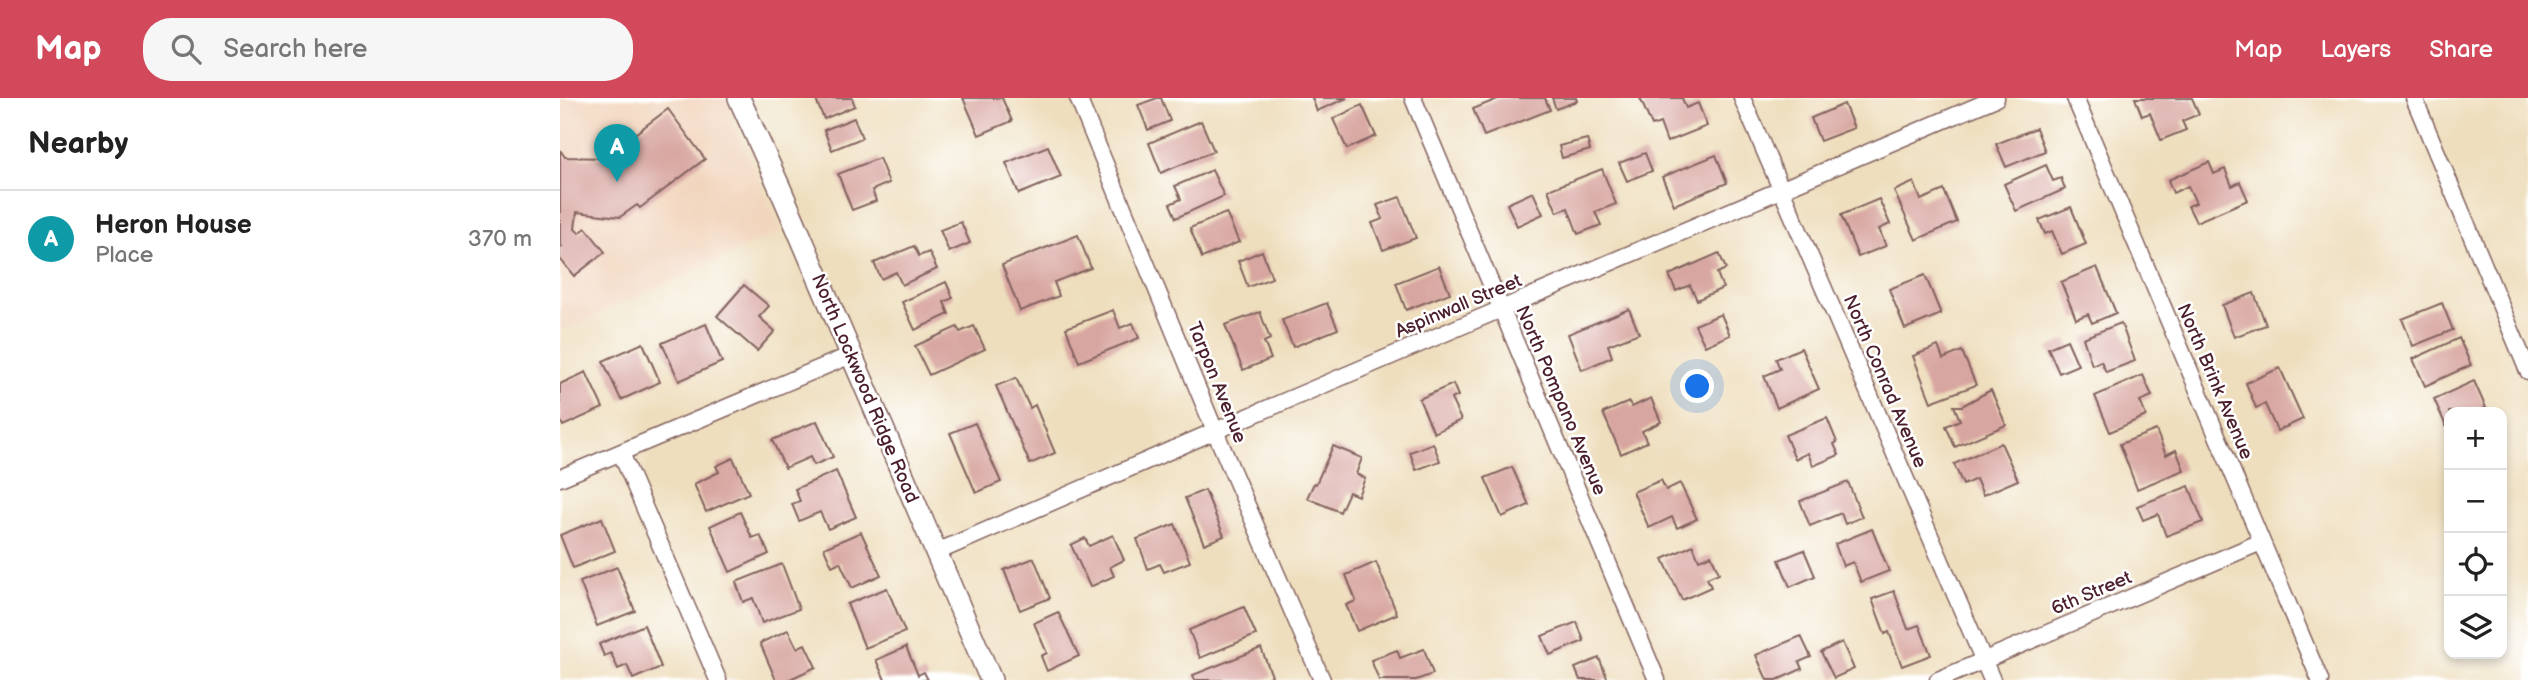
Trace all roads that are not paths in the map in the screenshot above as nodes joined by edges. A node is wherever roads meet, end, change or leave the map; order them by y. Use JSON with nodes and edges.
{"nodes":[{"id":1,"x":739,"y":98,"type":"edge"},
{"id":2,"x":1079,"y":98,"type":"edge"},
{"id":3,"x":1413,"y":98,"type":"edge"},
{"id":4,"x":1742,"y":98,"type":"edge"},
{"id":5,"x":1996,"y":98,"type":"edge"},
{"id":6,"x":2075,"y":98,"type":"edge"},
{"id":7,"x":2414,"y":98,"type":"edge"},
{"id":8,"x":1780,"y":191,"type":"junction"},
{"id":9,"x":1501,"y":310,"type":"junction"},
{"id":10,"x":851,"y":355,"type":"junction"},
{"id":11,"x":2528,"y":371,"type":"edge"},
{"id":12,"x":1215,"y":431,"type":"junction"},
{"id":13,"x":621,"y":453,"type":"junction"},
{"id":14,"x":560,"y":478,"type":"edge"},
{"id":15,"x":2261,"y":542,"type":"junction"},
{"id":16,"x":937,"y":552,"type":"junction"},
{"id":17,"x":1984,"y":660,"type":"junction"},
{"id":18,"x":718,"y":680,"type":"edge"},
{"id":19,"x":991,"y":680,"type":"edge"},
{"id":20,"x":1322,"y":680,"type":"edge"},
{"id":21,"x":1657,"y":680,"type":"edge"},
{"id":22,"x":1938,"y":680,"type":"edge"},
{"id":23,"x":1992,"y":680,"type":"edge"},
{"id":24,"x":2320,"y":680,"type":"edge"}],
"edges":[{"from":1,"to":10,"type":"street","name":"North Lockwood Ridge Road"},
{"from":2,"to":12,"type":"street","name":"Tarpon Avenue"},
{"from":3,"to":9,"type":"street","name":"North Pompano Avenue"},
{"from":4,"to":8,"type":"street","name":"North Conrad Avenue"},
{"from":5,"to":8,"type":"street","name":"Aspinwall Street"},
{"from":6,"to":15,"type":"street","name":"North Brink Avenue"},
{"from":7,"to":11,"type":"street"},
{"from":8,"to":9,"type":"street","name":"Aspinwall Street"},
{"from":8,"to":17,"type":"street","name":"North Conrad Avenue"},
{"from":9,"to":12,"type":"street","name":"Aspinwall Street"},
{"from":9,"to":21,"type":"street","name":"North Pompano Avenue"},
{"from":10,"to":13,"type":"street"},
{"from":10,"to":16,"type":"street","name":"North Lockwood Ridge Road"},
{"from":12,"to":16,"type":"street","name":"Aspinwall Street"},
{"from":12,"to":20,"type":"street","name":"Tarpon Avenue"},
{"from":13,"to":14,"type":"street"},
{"from":13,"to":18,"type":"street"},
{"from":15,"to":17,"type":"street","name":"6th Street"},
{"from":15,"to":24,"type":"street","name":"North Brink Avenue"},
{"from":16,"to":19,"type":"street","name":"North Lockwood Ridge Road"},
{"from":17,"to":22,"type":"street","name":"6th Street"},
{"from":17,"to":23,"type":"street","name":"North Conrad Avenue"}]}
